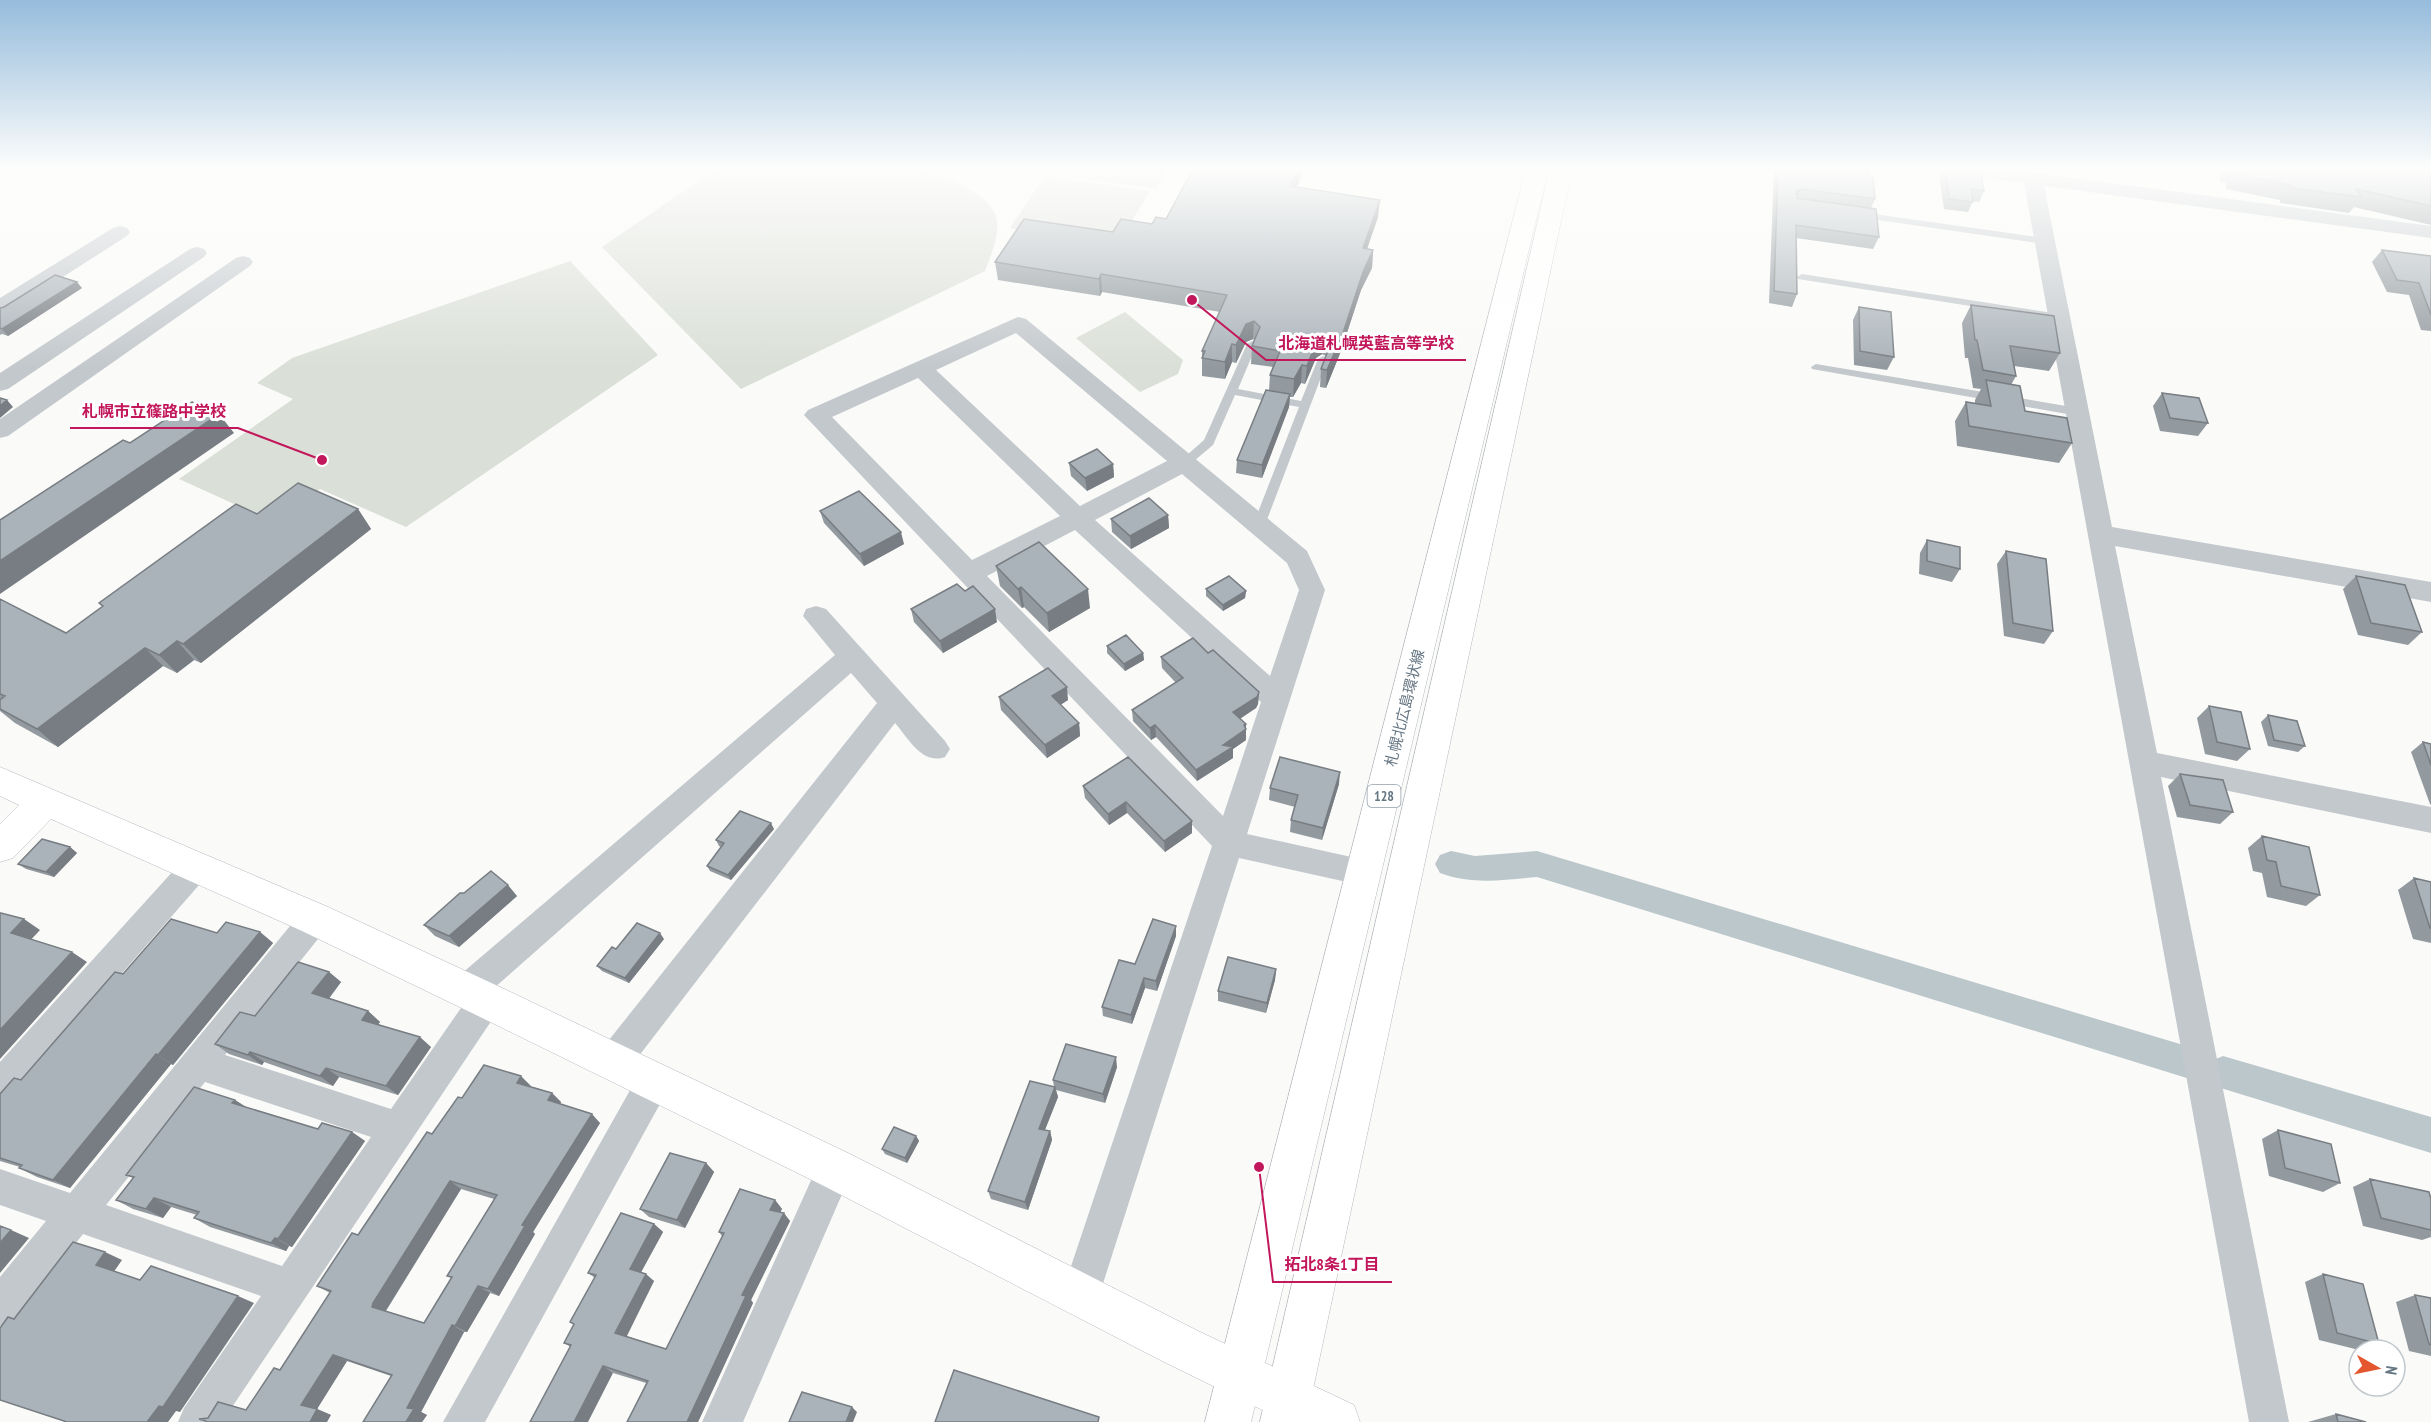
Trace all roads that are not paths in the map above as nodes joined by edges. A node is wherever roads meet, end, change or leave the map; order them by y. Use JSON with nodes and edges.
{"nodes":[{"id":1,"x":115,"y":235,"type":"edge"},
{"id":2,"x":1521,"y":235,"type":"edge"},
{"id":3,"x":1546,"y":235,"type":"edge"},
{"id":4,"x":2005,"y":235,"type":"edge"},
{"id":5,"x":2044,"y":235,"type":"edge"},
{"id":6,"x":2045,"y":241,"type":"junction"},
{"id":7,"x":198,"y":253,"type":"dead end"},
{"id":8,"x":243,"y":262,"type":"dead end"},
{"id":9,"x":1802,"y":277,"type":"dead end"},
{"id":10,"x":0,"y":308,"type":"edge"},
{"id":11,"x":2060,"y":317,"type":"junction"},
{"id":12,"x":1252,"y":344,"type":"edge"},
{"id":13,"x":1323,"y":359,"type":"edge"},
{"id":14,"x":1816,"y":367,"type":"dead end"},
{"id":15,"x":921,"y":368,"type":"junction"},
{"id":16,"x":0,"y":384,"type":"edge"},
{"id":17,"x":1232,"y":391,"type":"junction"},
{"id":18,"x":1306,"y":405,"type":"junction"},
{"id":19,"x":2078,"y":412,"type":"junction"},
{"id":20,"x":0,"y":430,"type":"edge"},
{"id":21,"x":1184,"y":463,"type":"junction"},
{"id":22,"x":1077,"y":518,"type":"junction"},
{"id":23,"x":1259,"y":525,"type":"junction"},
{"id":24,"x":2101,"y":534,"type":"junction"},
{"id":25,"x":969,"y":574,"type":"junction"},
{"id":26,"x":2431,"y":592,"type":"edge"},
{"id":27,"x":816,"y":616,"type":"dead end"},
{"id":28,"x":852,"y":656,"type":"junction"},
{"id":29,"x":1276,"y":699,"type":"junction"},
{"id":30,"x":894,"y":703,"type":"junction"},
{"id":31,"x":935,"y":749,"type":"dead end"},
{"id":32,"x":2144,"y":762,"type":"junction"},
{"id":33,"x":0,"y":781,"type":"edge"},
{"id":34,"x":46,"y":801,"type":"junction"},
{"id":35,"x":2431,"y":820,"type":"edge"},
{"id":36,"x":1229,"y":843,"type":"junction"},
{"id":37,"x":0,"y":847,"type":"edge"},
{"id":38,"x":195,"y":868,"type":"junction"},
{"id":39,"x":1365,"y":873,"type":"junction"},
{"id":40,"x":315,"y":919,"type":"junction"},
{"id":41,"x":476,"y":995,"type":"junction"},
{"id":42,"x":614,"y":1062,"type":"junction"},
{"id":43,"x":198,"y":1063,"type":"junction"},
{"id":44,"x":654,"y":1082,"type":"junction"},
{"id":45,"x":0,"y":1087,"type":"edge"},
{"id":46,"x":398,"y":1129,"type":"junction"},
{"id":47,"x":836,"y":1169,"type":"junction"},
{"id":48,"x":0,"y":1187,"type":"edge"},
{"id":49,"x":76,"y":1213,"type":"junction"},
{"id":50,"x":289,"y":1287,"type":"junction"},
{"id":51,"x":1080,"y":1296,"type":"junction"},
{"id":52,"x":0,"y":1307,"type":"edge"},
{"id":53,"x":1241,"y":1376,"type":"junction"},
{"id":54,"x":1286,"y":1410,"type":"edge"},
{"id":55,"x":198,"y":1422,"type":"edge"},
{"id":56,"x":463,"y":1422,"type":"edge"},
{"id":57,"x":722,"y":1422,"type":"edge"},
{"id":58,"x":1228,"y":1422,"type":"edge"},
{"id":59,"x":1337,"y":1422,"type":"edge"},
{"id":60,"x":2270,"y":1422,"type":"edge"}],
"edges":[{"from":1,"to":10,"type":"street"},
{"from":2,"to":39,"type":"main road","name":"札幌北広島環状線","number":"128"},
{"from":3,"to":54,"type":"main road","number":"128"},
{"from":4,"to":6,"type":"lane"},
{"from":5,"to":6,"type":"street"},
{"from":6,"to":11,"type":"street"},
{"from":7,"to":16,"type":"street"},
{"from":8,"to":20,"type":"street"},
{"from":9,"to":11,"type":"lane"},
{"from":11,"to":19,"type":"street"},
{"from":12,"to":17,"type":"lane"},
{"from":13,"to":18,"type":"lane"},
{"from":14,"to":19,"type":"lane"},
{"from":15,"to":21,"type":"street"},
{"from":15,"to":22,"type":"street"},
{"from":15,"to":25,"type":"street"},
{"from":17,"to":18,"type":"lane"},
{"from":17,"to":21,"type":"lane"},
{"from":18,"to":23,"type":"lane"},
{"from":19,"to":24,"type":"street"},
{"from":21,"to":22,"type":"street"},
{"from":21,"to":23,"type":"street"},
{"from":22,"to":25,"type":"street"},
{"from":22,"to":29,"type":"street"},
{"from":23,"to":29,"type":"street"},
{"from":24,"to":26,"type":"street"},
{"from":24,"to":32,"type":"street"},
{"from":25,"to":36,"type":"street"},
{"from":27,"to":28,"type":"street"},
{"from":28,"to":30,"type":"street"},
{"from":28,"to":41,"type":"street"},
{"from":29,"to":36,"type":"street"},
{"from":30,"to":31,"type":"street"},
{"from":30,"to":42,"type":"street"},
{"from":32,"to":35,"type":"street"},
{"from":32,"to":60,"type":"street"},
{"from":33,"to":34,"type":"main road"},
{"from":34,"to":37,"type":"main road"},
{"from":34,"to":38,"type":"main road"},
{"from":36,"to":39,"type":"street"},
{"from":36,"to":51,"type":"street"},
{"from":38,"to":40,"type":"main road"},
{"from":38,"to":45,"type":"street"},
{"from":39,"to":53,"type":"main road","name":"札幌北広島環状線","number":"128"},
{"from":40,"to":41,"type":"main road"},
{"from":40,"to":43,"type":"street"},
{"from":41,"to":42,"type":"main road"},
{"from":41,"to":46,"type":"street"},
{"from":42,"to":44,"type":"main road"},
{"from":43,"to":46,"type":"street"},
{"from":43,"to":49,"type":"street"},
{"from":44,"to":47,"type":"main road"},
{"from":44,"to":56,"type":"street"},
{"from":46,"to":50,"type":"street"},
{"from":47,"to":51,"type":"main road"},
{"from":47,"to":57,"type":"street"},
{"from":48,"to":49,"type":"street"},
{"from":49,"to":50,"type":"street"},
{"from":49,"to":52,"type":"street"},
{"from":50,"to":55,"type":"street"},
{"from":51,"to":53,"type":"main road"},
{"from":53,"to":54,"type":"main road"},
{"from":53,"to":58,"type":"main road","name":"札幌北広島環状線","number":"128"},
{"from":54,"to":59,"type":"main road"}]}
